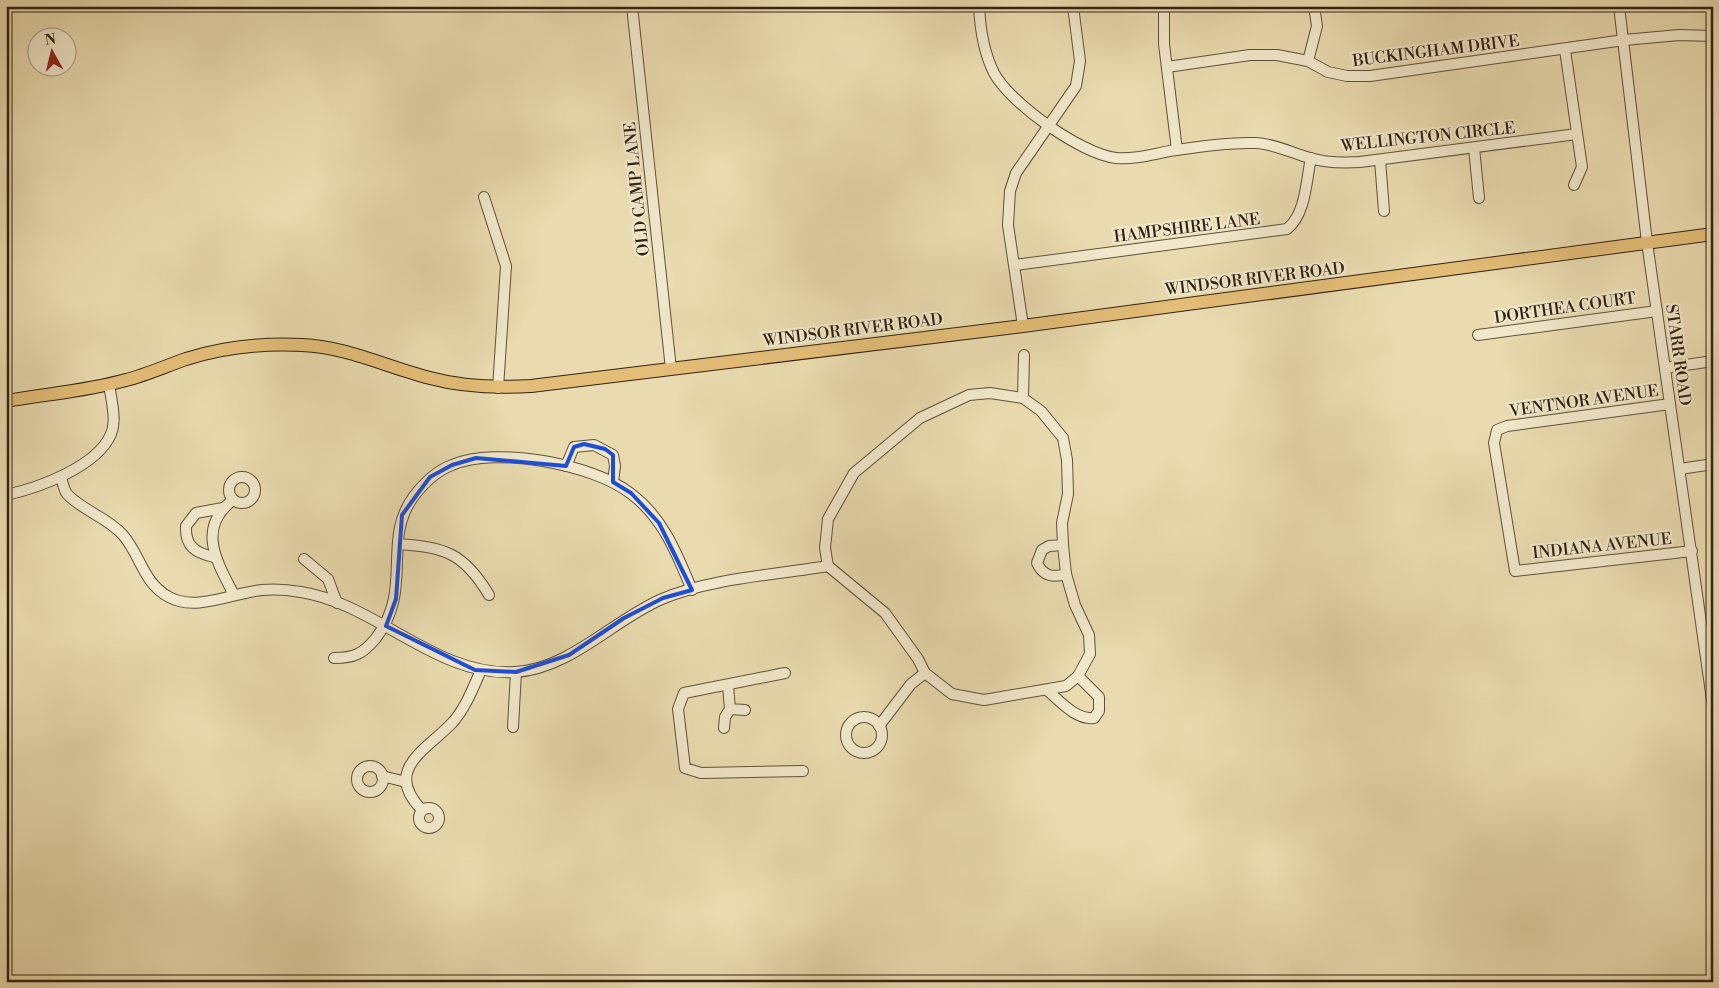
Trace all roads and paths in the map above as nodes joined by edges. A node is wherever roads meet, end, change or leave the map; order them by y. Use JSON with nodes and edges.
{"nodes":[{"id":1,"x":632,"y":6,"type":"edge"},
{"id":2,"x":979,"y":6,"type":"edge"},
{"id":3,"x":1074,"y":6,"type":"edge"},
{"id":4,"x":1164,"y":6,"type":"edge"},
{"id":5,"x":1314,"y":6,"type":"edge"},
{"id":6,"x":1619,"y":6,"type":"edge"},
{"id":7,"x":1713,"y":36,"type":"edge"},
{"id":8,"x":1624,"y":40,"type":"junction"},
{"id":9,"x":1565,"y":50,"type":"junction"},
{"id":10,"x":1308,"y":62,"type":"junction"},
{"id":11,"x":1167,"y":67,"type":"junction"},
{"id":12,"x":1050,"y":126,"type":"junction"},
{"id":13,"x":1577,"y":134,"type":"junction"},
{"id":14,"x":1474,"y":148,"type":"junction"},
{"id":15,"x":1177,"y":150,"type":"junction"},
{"id":16,"x":1311,"y":158,"type":"junction"},
{"id":17,"x":1380,"y":160,"type":"junction"},
{"id":18,"x":1574,"y":185,"type":"dead end"},
{"id":19,"x":484,"y":197,"type":"dead end"},
{"id":20,"x":1479,"y":198,"type":"dead end"},
{"id":21,"x":1384,"y":211,"type":"dead end"},
{"id":22,"x":1713,"y":234,"type":"edge"},
{"id":23,"x":1647,"y":242,"type":"junction"},
{"id":24,"x":1015,"y":265,"type":"junction"},
{"id":25,"x":1657,"y":311,"type":"junction"},
{"id":26,"x":1023,"y":326,"type":"junction"},
{"id":27,"x":1478,"y":335,"type":"dead end"},
{"id":28,"x":1024,"y":355,"type":"dead end"},
{"id":29,"x":1713,"y":361,"type":"edge"},
{"id":30,"x":1665,"y":368,"type":"junction"},
{"id":31,"x":671,"y":370,"type":"junction"},
{"id":32,"x":109,"y":384,"type":"junction"},
{"id":33,"x":498,"y":388,"type":"junction"},
{"id":34,"x":1023,"y":398,"type":"junction"},
{"id":35,"x":6,"y":401,"type":"edge"},
{"id":36,"x":1670,"y":404,"type":"junction"},
{"id":37,"x":1713,"y":464,"type":"edge"},
{"id":38,"x":566,"y":466,"type":"junction"},
{"id":39,"x":1680,"y":469,"type":"junction"},
{"id":40,"x":61,"y":478,"type":"junction"},
{"id":41,"x":613,"y":482,"type":"junction"},
{"id":42,"x":6,"y":495,"type":"edge"},
{"id":43,"x":233,"y":500,"type":"dead end"},
{"id":44,"x":222,"y":508,"type":"junction"},
{"id":45,"x":398,"y":544,"type":"junction"},
{"id":46,"x":1063,"y":546,"type":"junction"},
{"id":47,"x":1692,"y":552,"type":"junction"},
{"id":48,"x":214,"y":557,"type":"junction"},
{"id":49,"x":304,"y":559,"type":"dead end"},
{"id":50,"x":828,"y":566,"type":"junction"},
{"id":51,"x":1515,"y":571,"type":"joint"},
{"id":52,"x":1066,"y":574,"type":"junction"},
{"id":53,"x":692,"y":590,"type":"junction"},
{"id":54,"x":234,"y":595,"type":"junction"},
{"id":55,"x":488,"y":595,"type":"dead end"},
{"id":56,"x":337,"y":603,"type":"junction"},
{"id":57,"x":386,"y":626,"type":"junction"},
{"id":58,"x":334,"y":658,"type":"dead end"},
{"id":59,"x":481,"y":670,"type":"junction"},
{"id":60,"x":516,"y":672,"type":"junction"},
{"id":61,"x":785,"y":673,"type":"dead end"},
{"id":62,"x":924,"y":673,"type":"junction"},
{"id":63,"x":1078,"y":676,"type":"junction"},
{"id":64,"x":728,"y":686,"type":"junction"},
{"id":65,"x":1048,"y":690,"type":"junction"},
{"id":66,"x":1713,"y":707,"type":"edge"},
{"id":67,"x":730,"y":709,"type":"junction"},
{"id":68,"x":745,"y":710,"type":"dead end"},
{"id":69,"x":879,"y":726,"type":"dead end"},
{"id":70,"x":512,"y":727,"type":"dead end"},
{"id":71,"x":724,"y":728,"type":"dead end"},
{"id":72,"x":803,"y":771,"type":"dead end"},
{"id":73,"x":382,"y":776,"type":"dead end"},
{"id":74,"x":406,"y":782,"type":"junction"},
{"id":75,"x":422,"y":810,"type":"dead end"}],
"edges":[{"from":1,"to":31,"type":"street","name":"OLD CAMP LANE"},
{"from":2,"to":12,"type":"street","name":"WELLINGTON CIRCLE"},
{"from":3,"to":12,"type":"street"},
{"from":4,"to":11,"type":"street"},
{"from":5,"to":10,"type":"street"},
{"from":6,"to":8,"type":"street","name":"STARR ROAD"},
{"from":7,"to":8,"type":"street","name":"BUCKINGHAM DRIVE"},
{"from":8,"to":9,"type":"street","name":"BUCKINGHAM DRIVE"},
{"from":8,"to":23,"type":"street","name":"STARR ROAD"},
{"from":9,"to":10,"type":"street","name":"BUCKINGHAM DRIVE"},
{"from":9,"to":13,"type":"street"},
{"from":10,"to":11,"type":"street","name":"BUCKINGHAM DRIVE"},
{"from":11,"to":15,"type":"street"},
{"from":12,"to":15,"type":"street","name":"WELLINGTON CIRCLE"},
{"from":12,"to":24,"type":"street"},
{"from":13,"to":14,"type":"street","name":"WELLINGTON CIRCLE"},
{"from":13,"to":18,"type":"street"},
{"from":14,"to":17,"type":"street","name":"WELLINGTON CIRCLE"},
{"from":14,"to":20,"type":"street"},
{"from":15,"to":16,"type":"street","name":"WELLINGTON CIRCLE"},
{"from":16,"to":17,"type":"street","name":"WELLINGTON CIRCLE"},
{"from":16,"to":24,"type":"street","name":"HAMPSHIRE LANE"},
{"from":17,"to":21,"type":"street"},
{"from":19,"to":33,"type":"street"},
{"from":22,"to":23,"type":"main road","name":"WINDSOR RIVER ROAD"},
{"from":23,"to":25,"type":"street","name":"STARR ROAD"},
{"from":23,"to":26,"type":"main road","name":"WINDSOR RIVER ROAD"},
{"from":24,"to":26,"type":"street"},
{"from":25,"to":27,"type":"street","name":"DORTHEA COURT"},
{"from":25,"to":30,"type":"street","name":"STARR ROAD"},
{"from":26,"to":31,"type":"main road","name":"WINDSOR RIVER ROAD"},
{"from":28,"to":34,"type":"street"},
{"from":29,"to":30,"type":"street"},
{"from":30,"to":36,"type":"street","name":"STARR ROAD"},
{"from":31,"to":33,"type":"main road","name":"WINDSOR RIVER ROAD"},
{"from":32,"to":33,"type":"main road","name":"WINDSOR RIVER ROAD"},
{"from":32,"to":35,"type":"main road","name":"WINDSOR RIVER ROAD"},
{"from":32,"to":40,"type":"street"},
{"from":34,"to":46,"type":"street"},
{"from":34,"to":50,"type":"street"},
{"from":36,"to":39,"type":"street","name":"STARR ROAD"},
{"from":36,"to":51,"type":"street","name":"VENTNOR AVENUE"},
{"from":37,"to":39,"type":"street"},
{"from":38,"to":41,"type":"street"},
{"from":38,"to":41,"type":"street"},
{"from":38,"to":45,"type":"street"},
{"from":39,"to":47,"type":"street","name":"STARR ROAD"},
{"from":40,"to":42,"type":"street"},
{"from":40,"to":54,"type":"street"},
{"from":41,"to":53,"type":"street"},
{"from":43,"to":44,"type":"street"},
{"from":44,"to":48,"type":"street"},
{"from":44,"to":48,"type":"street"},
{"from":45,"to":55,"type":"street"},
{"from":45,"to":57,"type":"street"},
{"from":46,"to":52,"type":"street"},
{"from":46,"to":52,"type":"street"},
{"from":47,"to":51,"type":"street","name":"INDIANA AVENUE"},
{"from":47,"to":66,"type":"street","name":"STARR ROAD"},
{"from":48,"to":54,"type":"street"},
{"from":49,"to":56,"type":"street"},
{"from":50,"to":53,"type":"street"},
{"from":50,"to":62,"type":"street"},
{"from":52,"to":63,"type":"street"},
{"from":53,"to":60,"type":"street"},
{"from":54,"to":56,"type":"street"},
{"from":56,"to":57,"type":"street"},
{"from":57,"to":58,"type":"street"},
{"from":57,"to":59,"type":"street"},
{"from":59,"to":60,"type":"street"},
{"from":59,"to":74,"type":"street"},
{"from":60,"to":70,"type":"street"},
{"from":61,"to":64,"type":"street"},
{"from":62,"to":65,"type":"street"},
{"from":62,"to":69,"type":"street"},
{"from":63,"to":65,"type":"street"},
{"from":63,"to":65,"type":"street"},
{"from":64,"to":67,"type":"street"},
{"from":64,"to":72,"type":"street"},
{"from":67,"to":68,"type":"street"},
{"from":67,"to":71,"type":"street"},
{"from":73,"to":74,"type":"street"},
{"from":74,"to":75,"type":"street"}]}
